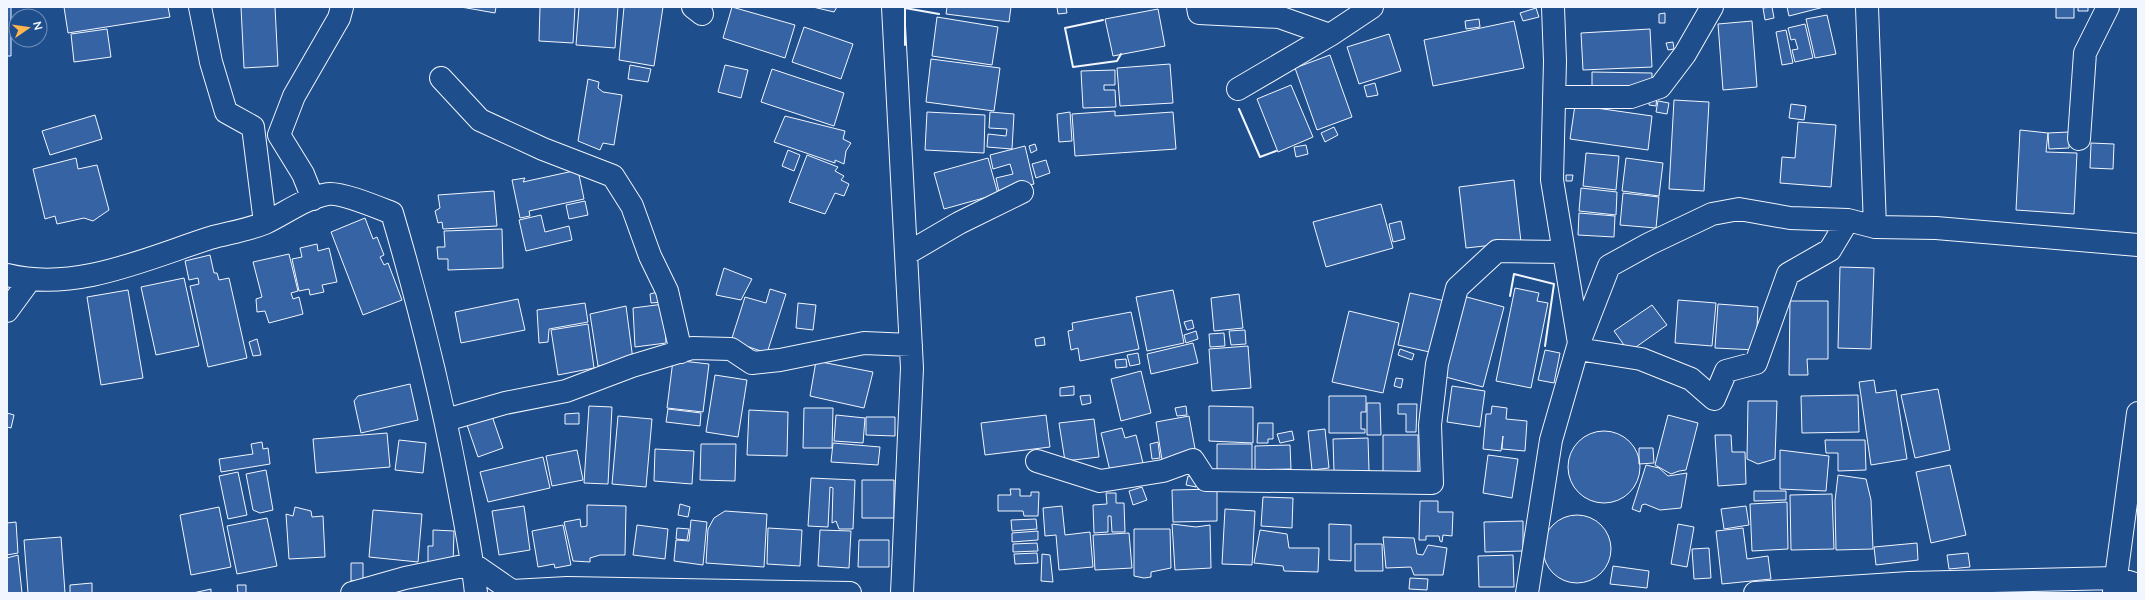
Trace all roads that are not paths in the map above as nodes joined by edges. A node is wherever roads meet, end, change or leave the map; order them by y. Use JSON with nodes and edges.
{"nodes":[{"id":1,"x":200,"y":7,"type":"edge"},
{"id":2,"x":342,"y":7,"type":"edge"},
{"id":3,"x":893,"y":7,"type":"edge"},
{"id":4,"x":1198,"y":7,"type":"edge"},
{"id":5,"x":1372,"y":7,"type":"edge"},
{"id":6,"x":1553,"y":7,"type":"edge"},
{"id":7,"x":1712,"y":7,"type":"edge"},
{"id":8,"x":1868,"y":7,"type":"edge"},
{"id":9,"x":2108,"y":7,"type":"edge"},
{"id":10,"x":1330,"y":35,"type":"junction"},
{"id":11,"x":441,"y":78,"type":"dead end"},
{"id":12,"x":1238,"y":89,"type":"dead end"},
{"id":13,"x":1555,"y":97,"type":"junction"},
{"id":14,"x":2079,"y":139,"type":"dead end"},
{"id":15,"x":1022,"y":192,"type":"dead end"},
{"id":16,"x":313,"y":199,"type":"junction"},
{"id":17,"x":1848,"y":220,"type":"junction"},
{"id":18,"x":265,"y":223,"type":"junction"},
{"id":19,"x":1874,"y":227,"type":"junction"},
{"id":20,"x":2138,"y":245,"type":"edge"},
{"id":21,"x":1564,"y":252,"type":"junction"},
{"id":22,"x":906,"y":254,"type":"junction"},
{"id":23,"x":7,"y":275,"type":"edge"},
{"id":24,"x":29,"y":281,"type":"junction"},
{"id":25,"x":7,"y":311,"type":"edge"},
{"id":26,"x":911,"y":345,"type":"junction"},
{"id":27,"x":1579,"y":346,"type":"junction"},
{"id":28,"x":681,"y":352,"type":"junction"},
{"id":29,"x":2138,"y":413,"type":"edge"},
{"id":30,"x":446,"y":420,"type":"junction"},
{"id":31,"x":1037,"y":460,"type":"dead end"},
{"id":32,"x":473,"y":564,"type":"junction"},
{"id":33,"x":2138,"y":585,"type":"edge"},
{"id":34,"x":2115,"y":586,"type":"edge"},
{"id":35,"x":568,"y":591,"type":"edge"},
{"id":36,"x":511,"y":592,"type":"edge"},
{"id":37,"x":352,"y":593,"type":"edge"},
{"id":38,"x":476,"y":593,"type":"edge"},
{"id":39,"x":850,"y":593,"type":"edge"},
{"id":40,"x":902,"y":593,"type":"edge"},
{"id":41,"x":1527,"y":593,"type":"edge"},
{"id":42,"x":1756,"y":593,"type":"edge"}],
"edges":[{"from":1,"to":18,"type":"street"},
{"from":2,"to":16,"type":"street"},
{"from":3,"to":22,"type":"street"},
{"from":4,"to":10,"type":"street"},
{"from":5,"to":10,"type":"street"},
{"from":6,"to":13,"type":"street"},
{"from":7,"to":13,"type":"street"},
{"from":8,"to":19,"type":"street"},
{"from":9,"to":14,"type":"street"},
{"from":10,"to":12,"type":"street"},
{"from":11,"to":28,"type":"street"},
{"from":13,"to":21,"type":"street"},
{"from":15,"to":22,"type":"street"},
{"from":16,"to":18,"type":"street"},
{"from":16,"to":30,"type":"street"},
{"from":17,"to":19,"type":"street"},
{"from":17,"to":27,"type":"street"},
{"from":17,"to":27,"type":"street"},
{"from":18,"to":24,"type":"street"},
{"from":19,"to":20,"type":"street"},
{"from":21,"to":27,"type":"street"},
{"from":21,"to":31,"type":"street"},
{"from":22,"to":26,"type":"street"},
{"from":23,"to":24,"type":"street"},
{"from":24,"to":25,"type":"street"},
{"from":26,"to":28,"type":"street"},
{"from":26,"to":40,"type":"street"},
{"from":27,"to":41,"type":"street"},
{"from":28,"to":30,"type":"street"},
{"from":29,"to":34,"type":"street"},
{"from":30,"to":32,"type":"street"},
{"from":32,"to":36,"type":"street"},
{"from":32,"to":37,"type":"street"},
{"from":32,"to":38,"type":"street"},
{"from":33,"to":34,"type":"street"},
{"from":34,"to":42,"type":"street"},
{"from":35,"to":36,"type":"street"},
{"from":35,"to":39,"type":"street"}]}
